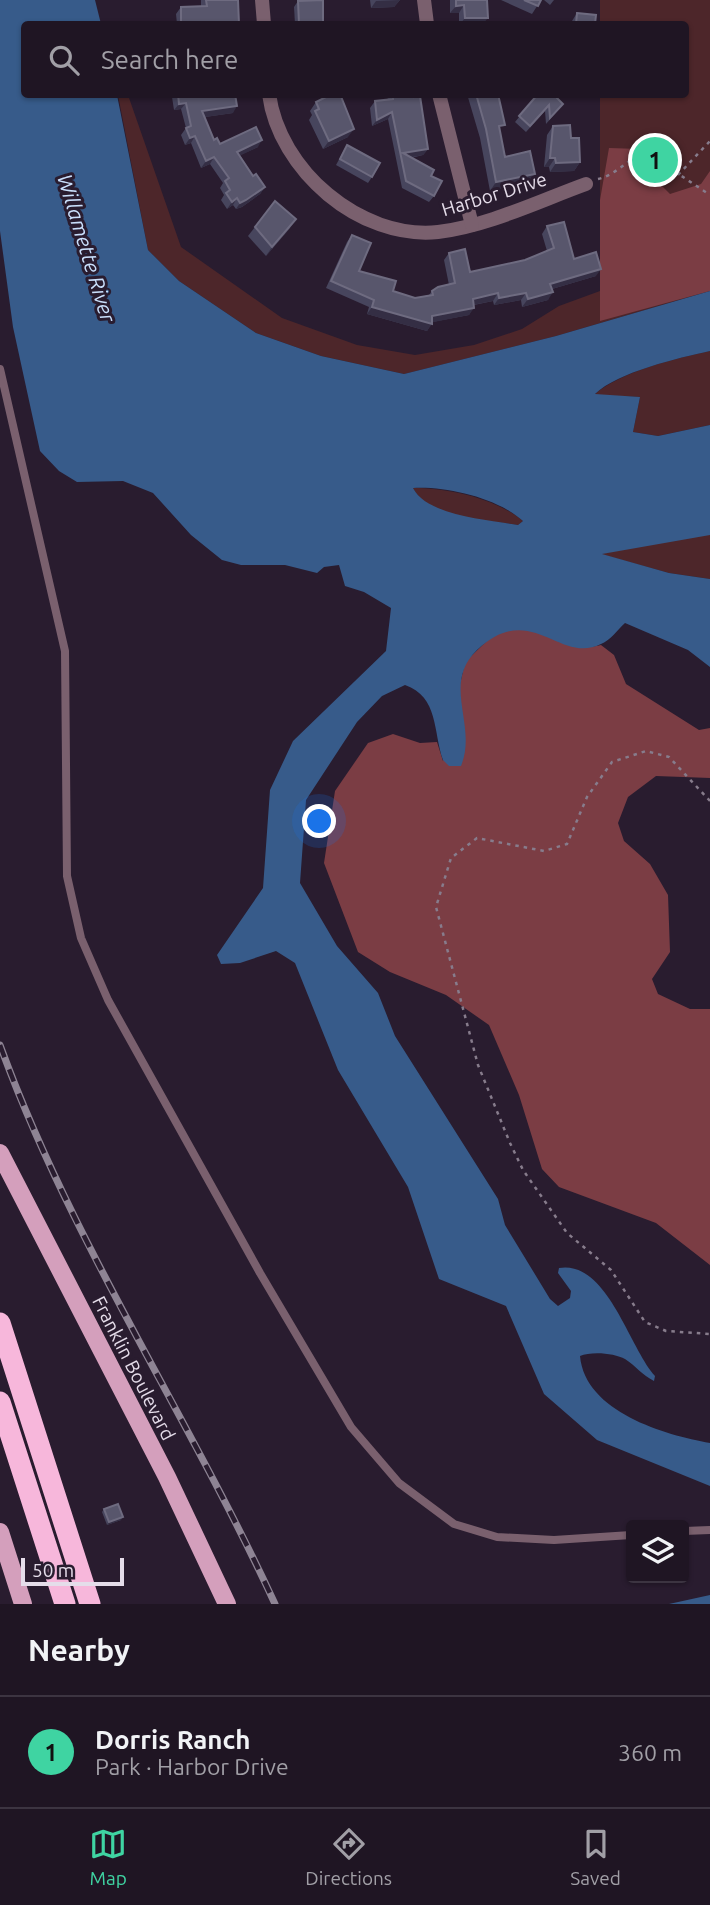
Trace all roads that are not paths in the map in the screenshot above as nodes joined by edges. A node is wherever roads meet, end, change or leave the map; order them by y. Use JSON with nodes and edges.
{"nodes":[{"id":1,"x":262,"y":0,"type":"edge"},
{"id":2,"x":424,"y":0,"type":"edge"},
{"id":3,"x":264,"y":21,"type":"edge"},
{"id":4,"x":427,"y":21,"type":"edge"},
{"id":5,"x":270,"y":98,"type":"edge"},
{"id":6,"x":440,"y":98,"type":"edge"},
{"id":7,"x":586,"y":184,"type":"road end"},
{"id":8,"x":472,"y":225,"type":"junction"},
{"id":9,"x":0,"y":369,"type":"edge"},
{"id":10,"x":0,"y":1153,"type":"edge"},
{"id":11,"x":0,"y":1323,"type":"edge"},
{"id":12,"x":0,"y":1402,"type":"edge"},
{"id":13,"x":710,"y":1530,"type":"edge"},
{"id":14,"x":689,"y":1531,"type":"edge"},
{"id":15,"x":0,"y":1532,"type":"edge"},
{"id":16,"x":626,"y":1535,"type":"edge"},
{"id":17,"x":23,"y":1604,"type":"edge"},
{"id":18,"x":65,"y":1604,"type":"edge"},
{"id":19,"x":90,"y":1604,"type":"edge"},
{"id":20,"x":227,"y":1604,"type":"edge"}],
"edges":[{"from":1,"to":3,"type":"street"},
{"from":2,"to":4,"type":"street"},
{"from":5,"to":8,"type":"street","name":"Harbor Drive"},
{"from":6,"to":8,"type":"street"},
{"from":7,"to":8,"type":"street","name":"Harbor Drive"},
{"from":9,"to":16,"type":"lane"},
{"from":10,"to":20,"type":"main road","name":"Franklin Boulevard"},
{"from":11,"to":19,"type":"highway"},
{"from":12,"to":18,"type":"highway"},
{"from":13,"to":14,"type":"lane"},
{"from":15,"to":17,"type":"main road"}]}
